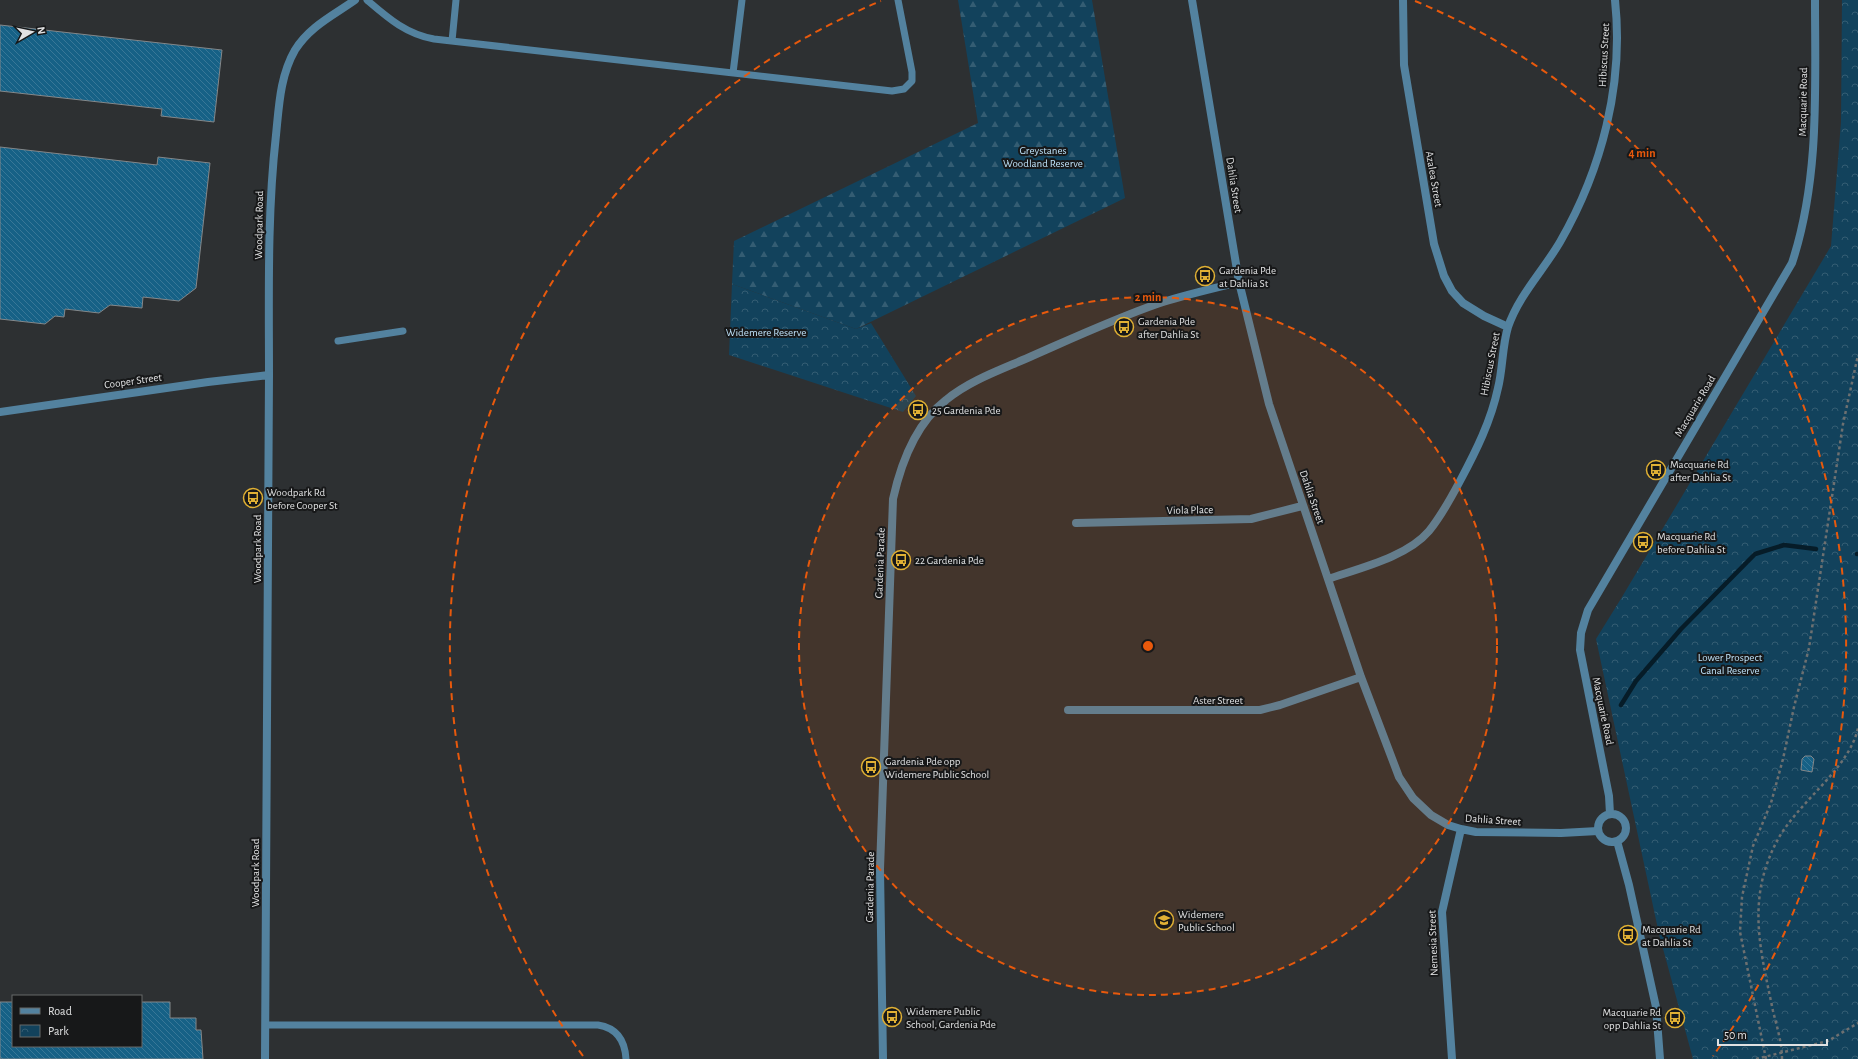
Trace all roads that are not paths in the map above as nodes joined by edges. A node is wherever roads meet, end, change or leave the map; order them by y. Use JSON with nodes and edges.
{"nodes":[{"id":1,"x":356,"y":0,"type":"edge"},
{"id":2,"x":368,"y":0,"type":"edge"},
{"id":3,"x":456,"y":0,"type":"edge"},
{"id":4,"x":742,"y":0,"type":"edge"},
{"id":5,"x":898,"y":0,"type":"edge"},
{"id":6,"x":1192,"y":0,"type":"edge"},
{"id":7,"x":1403,"y":0,"type":"edge"},
{"id":8,"x":1615,"y":0,"type":"edge"},
{"id":9,"x":1815,"y":0,"type":"edge"},
{"id":10,"x":452,"y":42,"type":"junction"},
{"id":11,"x":733,"y":73,"type":"junction"},
{"id":12,"x":1239,"y":282,"type":"junction"},
{"id":13,"x":1508,"y":327,"type":"junction"},
{"id":14,"x":403,"y":331,"type":"dead end"},
{"id":15,"x":338,"y":340,"type":"dead end"},
{"id":16,"x":270,"y":375,"type":"junction"},
{"id":17,"x":0,"y":412,"type":"edge"},
{"id":18,"x":1302,"y":506,"type":"junction"},
{"id":19,"x":1076,"y":523,"type":"dead end"},
{"id":20,"x":1328,"y":579,"type":"junction"},
{"id":21,"x":1361,"y":677,"type":"junction"},
{"id":22,"x":1068,"y":710,"type":"dead end"},
{"id":23,"x":1610,"y":814,"type":"junction"},
{"id":24,"x":1461,"y":829,"type":"junction"},
{"id":25,"x":1598,"y":831,"type":"junction"},
{"id":26,"x":1617,"y":841,"type":"junction"},
{"id":27,"x":266,"y":1025,"type":"junction"},
{"id":28,"x":265,"y":1059,"type":"edge"},
{"id":29,"x":626,"y":1059,"type":"edge"},
{"id":30,"x":883,"y":1059,"type":"edge"},
{"id":31,"x":1452,"y":1059,"type":"edge"},
{"id":32,"x":1660,"y":1059,"type":"edge"}],
"edges":[{"from":1,"to":16,"type":"street","name":"Woodpark Road"},
{"from":2,"to":10,"type":"lane"},
{"from":3,"to":10,"type":"lane"},
{"from":4,"to":11,"type":"lane"},
{"from":5,"to":11,"type":"lane"},
{"from":6,"to":12,"type":"street","name":"Dahlia Street"},
{"from":7,"to":13,"type":"street","name":"Azalea Street"},
{"from":8,"to":13,"type":"street","name":"Hibiscus Street"},
{"from":9,"to":23,"type":"street","name":"Macquarie Road"},
{"from":10,"to":11,"type":"lane"},
{"from":12,"to":18,"type":"street","name":"Dahlia Street"},
{"from":12,"to":30,"type":"street","name":"Gardenia Parade"},
{"from":13,"to":20,"type":"street","name":"Hibiscus Street"},
{"from":14,"to":15,"type":"lane"},
{"from":16,"to":17,"type":"street","name":"Cooper Street"},
{"from":16,"to":27,"type":"street","name":"Woodpark Road"},
{"from":18,"to":19,"type":"street","name":"Viola Place"},
{"from":18,"to":20,"type":"street","name":"Dahlia Street"},
{"from":20,"to":21,"type":"street","name":"Dahlia Street"},
{"from":21,"to":22,"type":"street","name":"Aster Street"},
{"from":21,"to":24,"type":"street","name":"Dahlia Street"},
{"from":23,"to":25,"type":"street"},
{"from":23,"to":26,"type":"street"},
{"from":24,"to":25,"type":"street","name":"Dahlia Street"},
{"from":24,"to":31,"type":"street","name":"Nemesia Street"},
{"from":25,"to":26,"type":"street"},
{"from":26,"to":32,"type":"street"},
{"from":27,"to":28,"type":"street","name":"Woodpark Road"},
{"from":27,"to":29,"type":"lane"}]}
